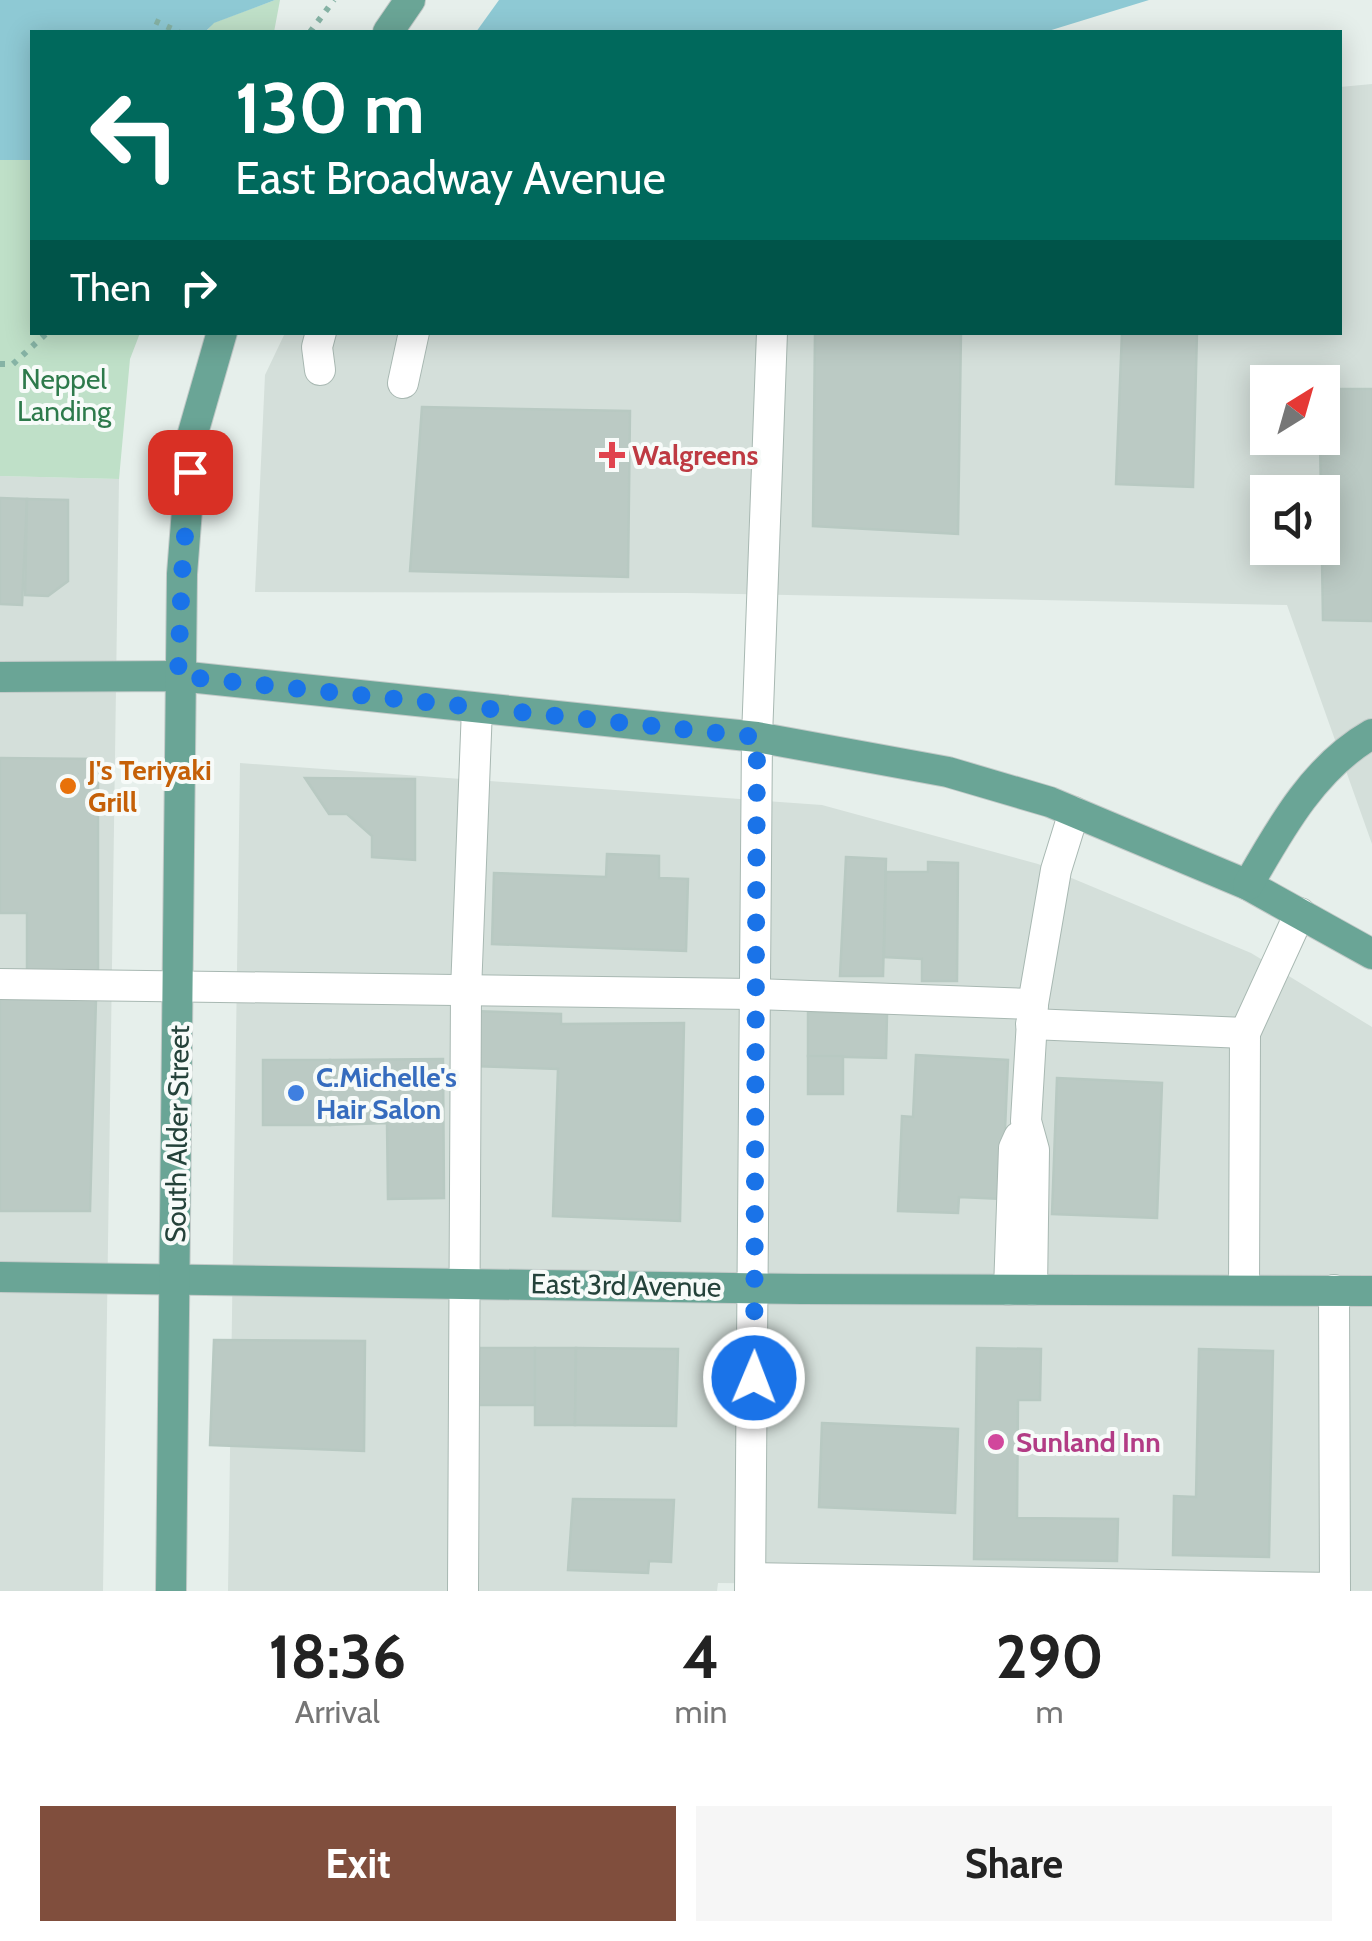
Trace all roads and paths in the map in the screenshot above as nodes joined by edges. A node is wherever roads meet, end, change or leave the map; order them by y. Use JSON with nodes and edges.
{"nodes":[{"id":1,"x":334,"y":0,"type":"edge"},
{"id":2,"x":410,"y":0,"type":"edge"},
{"id":3,"x":155,"y":21,"type":"dead end"},
{"id":4,"x":175,"y":30,"type":"edge"},
{"id":5,"x":312,"y":30,"type":"edge"},
{"id":6,"x":389,"y":30,"type":"edge"},
{"id":7,"x":45,"y":335,"type":"edge"},
{"id":8,"x":221,"y":335,"type":"edge"},
{"id":9,"x":321,"y":335,"type":"edge"},
{"id":10,"x":413,"y":335,"type":"edge"},
{"id":11,"x":772,"y":335,"type":"edge"},
{"id":12,"x":0,"y":364,"type":"edge"},
{"id":13,"x":320,"y":370,"type":"dead end"},
{"id":14,"x":402,"y":382,"type":"dead end"},
{"id":15,"x":178,"y":676,"type":"junction"},
{"id":16,"x":0,"y":677,"type":"edge"},
{"id":17,"x":477,"y":708,"type":"junction"},
{"id":18,"x":1372,"y":734,"type":"edge"},
{"id":19,"x":757,"y":737,"type":"junction"},
{"id":20,"x":1074,"y":812,"type":"junction"},
{"id":21,"x":1248,"y":886,"type":"junction"},
{"id":22,"x":1300,"y":913,"type":"junction"},
{"id":23,"x":1372,"y":954,"type":"edge"},
{"id":24,"x":0,"y":984,"type":"edge"},
{"id":25,"x":179,"y":987,"type":"junction"},
{"id":26,"x":466,"y":991,"type":"junction"},
{"id":27,"x":753,"y":994,"type":"junction"},
{"id":28,"x":1032,"y":1014,"type":"junction"},
{"id":29,"x":1244,"y":1032,"type":"junction"},
{"id":30,"x":0,"y":1277,"type":"edge"},
{"id":31,"x":174,"y":1279,"type":"junction"},
{"id":32,"x":463,"y":1281,"type":"junction"},
{"id":33,"x":755,"y":1288,"type":"junction"},
{"id":34,"x":1020,"y":1290,"type":"junction"},
{"id":35,"x":1244,"y":1290,"type":"junction"},
{"id":36,"x":1334,"y":1290,"type":"junction"},
{"id":37,"x":1372,"y":1292,"type":"edge"},
{"id":38,"x":750,"y":1584,"type":"edge"},
{"id":39,"x":1335,"y":1590,"type":"edge"},
{"id":40,"x":171,"y":1591,"type":"edge"},
{"id":41,"x":462,"y":1591,"type":"edge"}],
"edges":[{"from":1,"to":5,"type":"path"},
{"from":2,"to":6,"type":"main road"},
{"from":3,"to":4,"type":"path"},
{"from":7,"to":12,"type":"path"},
{"from":8,"to":15,"type":"main road","name":"South Alder Street"},
{"from":9,"to":13,"type":"street"},
{"from":10,"to":14,"type":"street"},
{"from":11,"to":19,"type":"street"},
{"from":15,"to":16,"type":"main road"},
{"from":15,"to":17,"type":"main road"},
{"from":15,"to":25,"type":"main road","name":"South Alder Street"},
{"from":17,"to":19,"type":"main road"},
{"from":17,"to":26,"type":"street"},
{"from":18,"to":21,"type":"main road"},
{"from":19,"to":20,"type":"main road"},
{"from":19,"to":27,"type":"street"},
{"from":20,"to":21,"type":"main road"},
{"from":20,"to":28,"type":"street"},
{"from":21,"to":22,"type":"main road"},
{"from":22,"to":23,"type":"main road"},
{"from":22,"to":29,"type":"street"},
{"from":24,"to":25,"type":"street"},
{"from":25,"to":26,"type":"street"},
{"from":25,"to":31,"type":"main road","name":"South Alder Street"},
{"from":26,"to":27,"type":"street"},
{"from":26,"to":32,"type":"street"},
{"from":27,"to":28,"type":"street"},
{"from":27,"to":33,"type":"street"},
{"from":28,"to":29,"type":"street"},
{"from":28,"to":34,"type":"street"},
{"from":29,"to":35,"type":"street"},
{"from":30,"to":31,"type":"main road","name":"East 3rd Avenue"},
{"from":31,"to":32,"type":"main road","name":"East 3rd Avenue"},
{"from":31,"to":40,"type":"main road","name":"South Alder Street"},
{"from":32,"to":33,"type":"main road","name":"East 3rd Avenue"},
{"from":32,"to":41,"type":"street"},
{"from":33,"to":34,"type":"main road","name":"East 3rd Avenue"},
{"from":33,"to":38,"type":"street"},
{"from":34,"to":35,"type":"main road","name":"East 3rd Avenue"},
{"from":35,"to":36,"type":"main road","name":"East 3rd Avenue"},
{"from":36,"to":37,"type":"main road","name":"East 3rd Avenue"},
{"from":36,"to":39,"type":"street"},
{"from":38,"to":39,"type":"street"}]}
